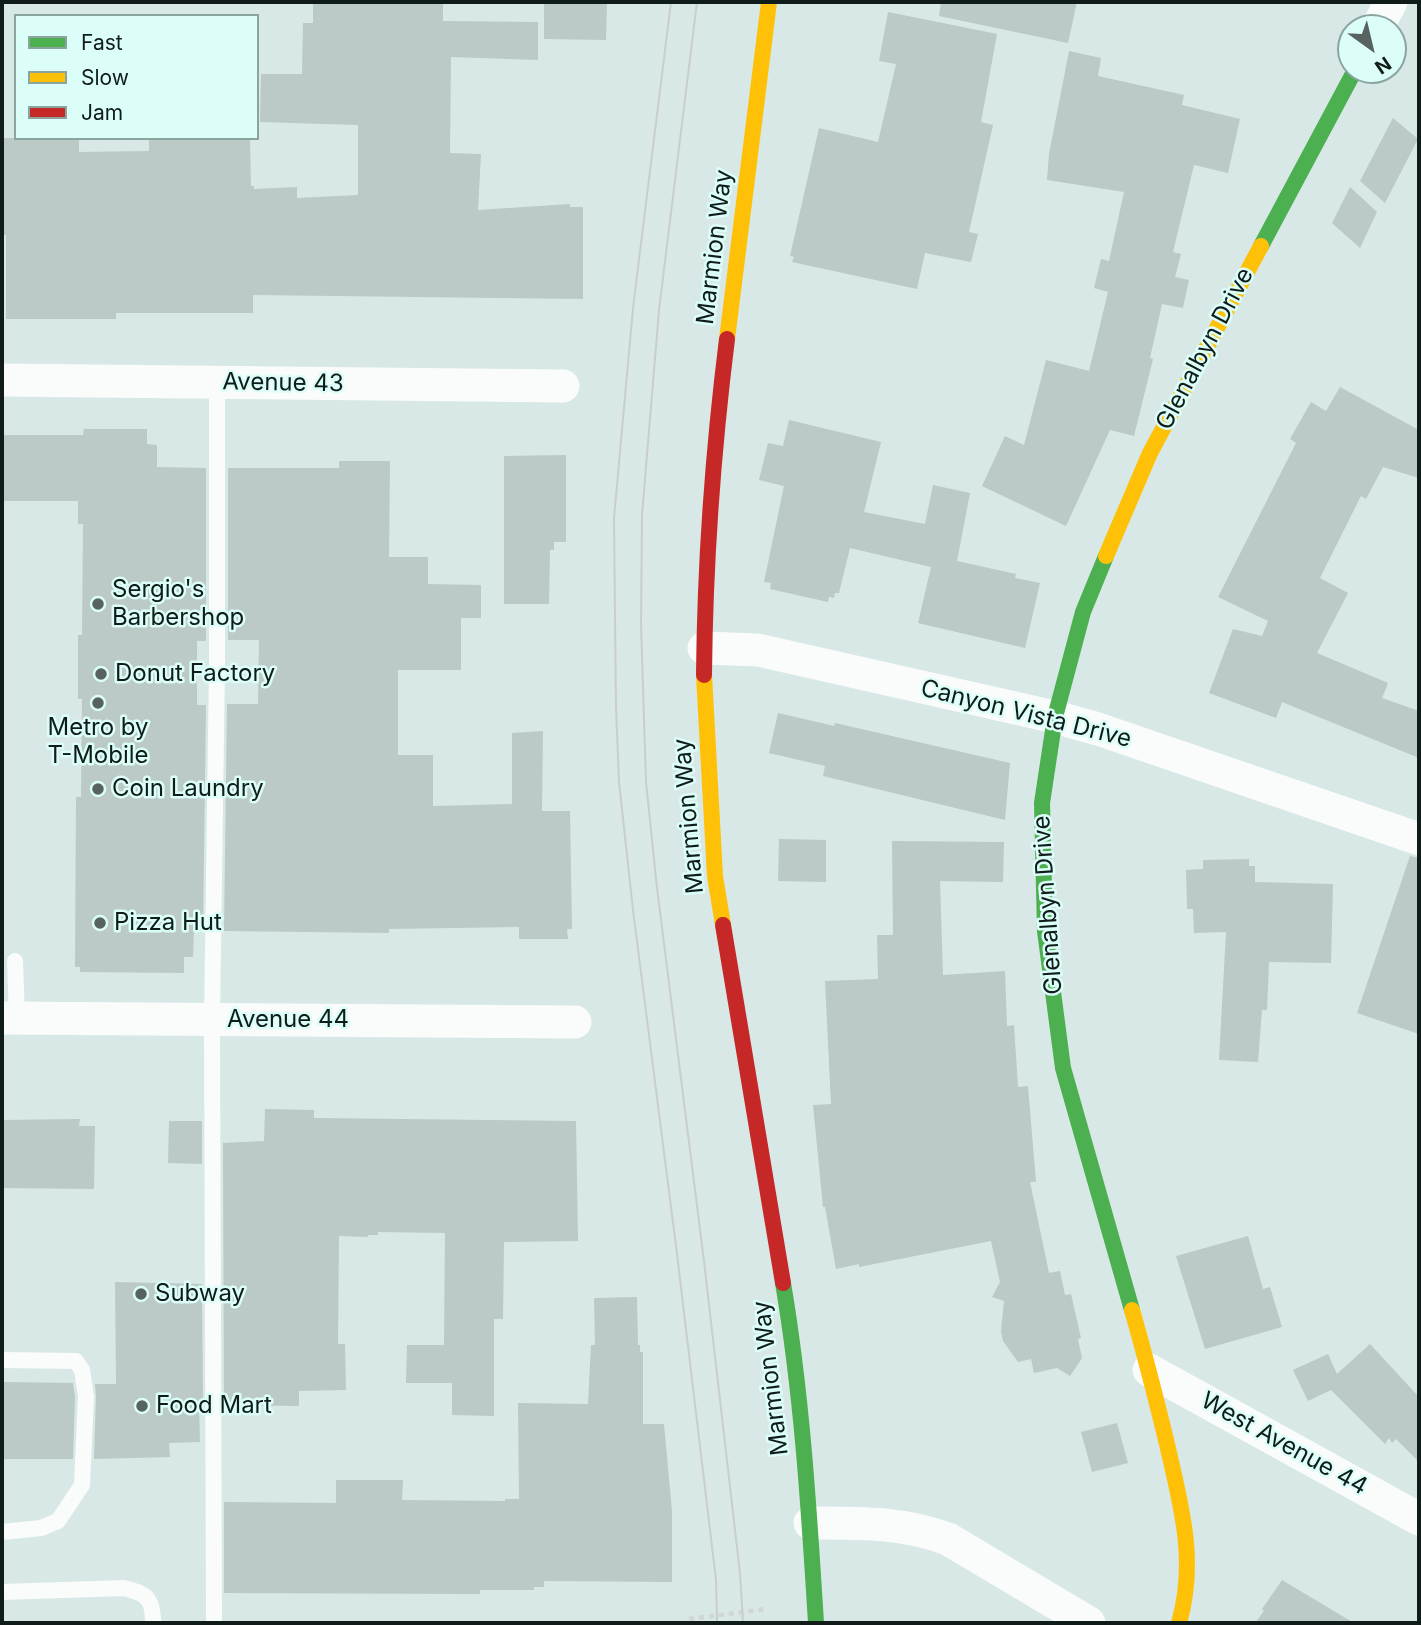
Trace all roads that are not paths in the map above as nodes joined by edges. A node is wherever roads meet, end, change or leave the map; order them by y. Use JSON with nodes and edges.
{"nodes":[{"id":1,"x":769,"y":2,"type":"edge"},
{"id":2,"x":1348,"y":84,"type":"edge"},
{"id":3,"x":2,"y":380,"type":"edge"},
{"id":4,"x":217,"y":383,"type":"junction"},
{"id":5,"x":563,"y":386,"type":"dead end"},
{"id":6,"x":704,"y":648,"type":"junction"},
{"id":7,"x":1055,"y":717,"type":"junction"},
{"id":8,"x":1419,"y":839,"type":"edge"},
{"id":9,"x":15,"y":961,"type":"dead end"},
{"id":10,"x":9,"y":1018,"type":"edge"},
{"id":11,"x":212,"y":1019,"type":"junction"},
{"id":12,"x":575,"y":1022,"type":"dead end"},
{"id":13,"x":2,"y":1360,"type":"edge"},
{"id":14,"x":1149,"y":1370,"type":"junction"},
{"id":15,"x":1419,"y":1519,"type":"edge"},
{"id":16,"x":810,"y":1523,"type":"junction"},
{"id":17,"x":2,"y":1532,"type":"edge"},
{"id":18,"x":2,"y":1592,"type":"edge"},
{"id":19,"x":153,"y":1623,"type":"edge"},
{"id":20,"x":214,"y":1623,"type":"edge"},
{"id":21,"x":816,"y":1623,"type":"edge"},
{"id":22,"x":1089,"y":1623,"type":"edge"},
{"id":23,"x":1179,"y":1623,"type":"edge"}],
"edges":[{"from":1,"to":6,"type":"street","name":"Marmion Way"},
{"from":2,"to":7,"type":"street","name":"Glenalbyn Drive"},
{"from":3,"to":4,"type":"street","name":"Avenue 43"},
{"from":4,"to":5,"type":"street","name":"Avenue 43"},
{"from":4,"to":11,"type":"lane"},
{"from":6,"to":7,"type":"street","name":"Canyon Vista Drive"},
{"from":6,"to":16,"type":"street","name":"Marmion Way"},
{"from":7,"to":8,"type":"street","name":"Canyon Vista Drive"},
{"from":7,"to":14,"type":"street","name":"Glenalbyn Drive"},
{"from":9,"to":10,"type":"lane"},
{"from":10,"to":11,"type":"street","name":"Avenue 44"},
{"from":11,"to":12,"type":"street","name":"Avenue 44"},
{"from":11,"to":20,"type":"lane"},
{"from":13,"to":17,"type":"lane"},
{"from":14,"to":15,"type":"street","name":"West Avenue 44"},
{"from":14,"to":23,"type":"street","name":"Glenalbyn Drive"},
{"from":16,"to":21,"type":"street","name":"Marmion Way"},
{"from":16,"to":22,"type":"street"},
{"from":18,"to":19,"type":"lane"}]}
